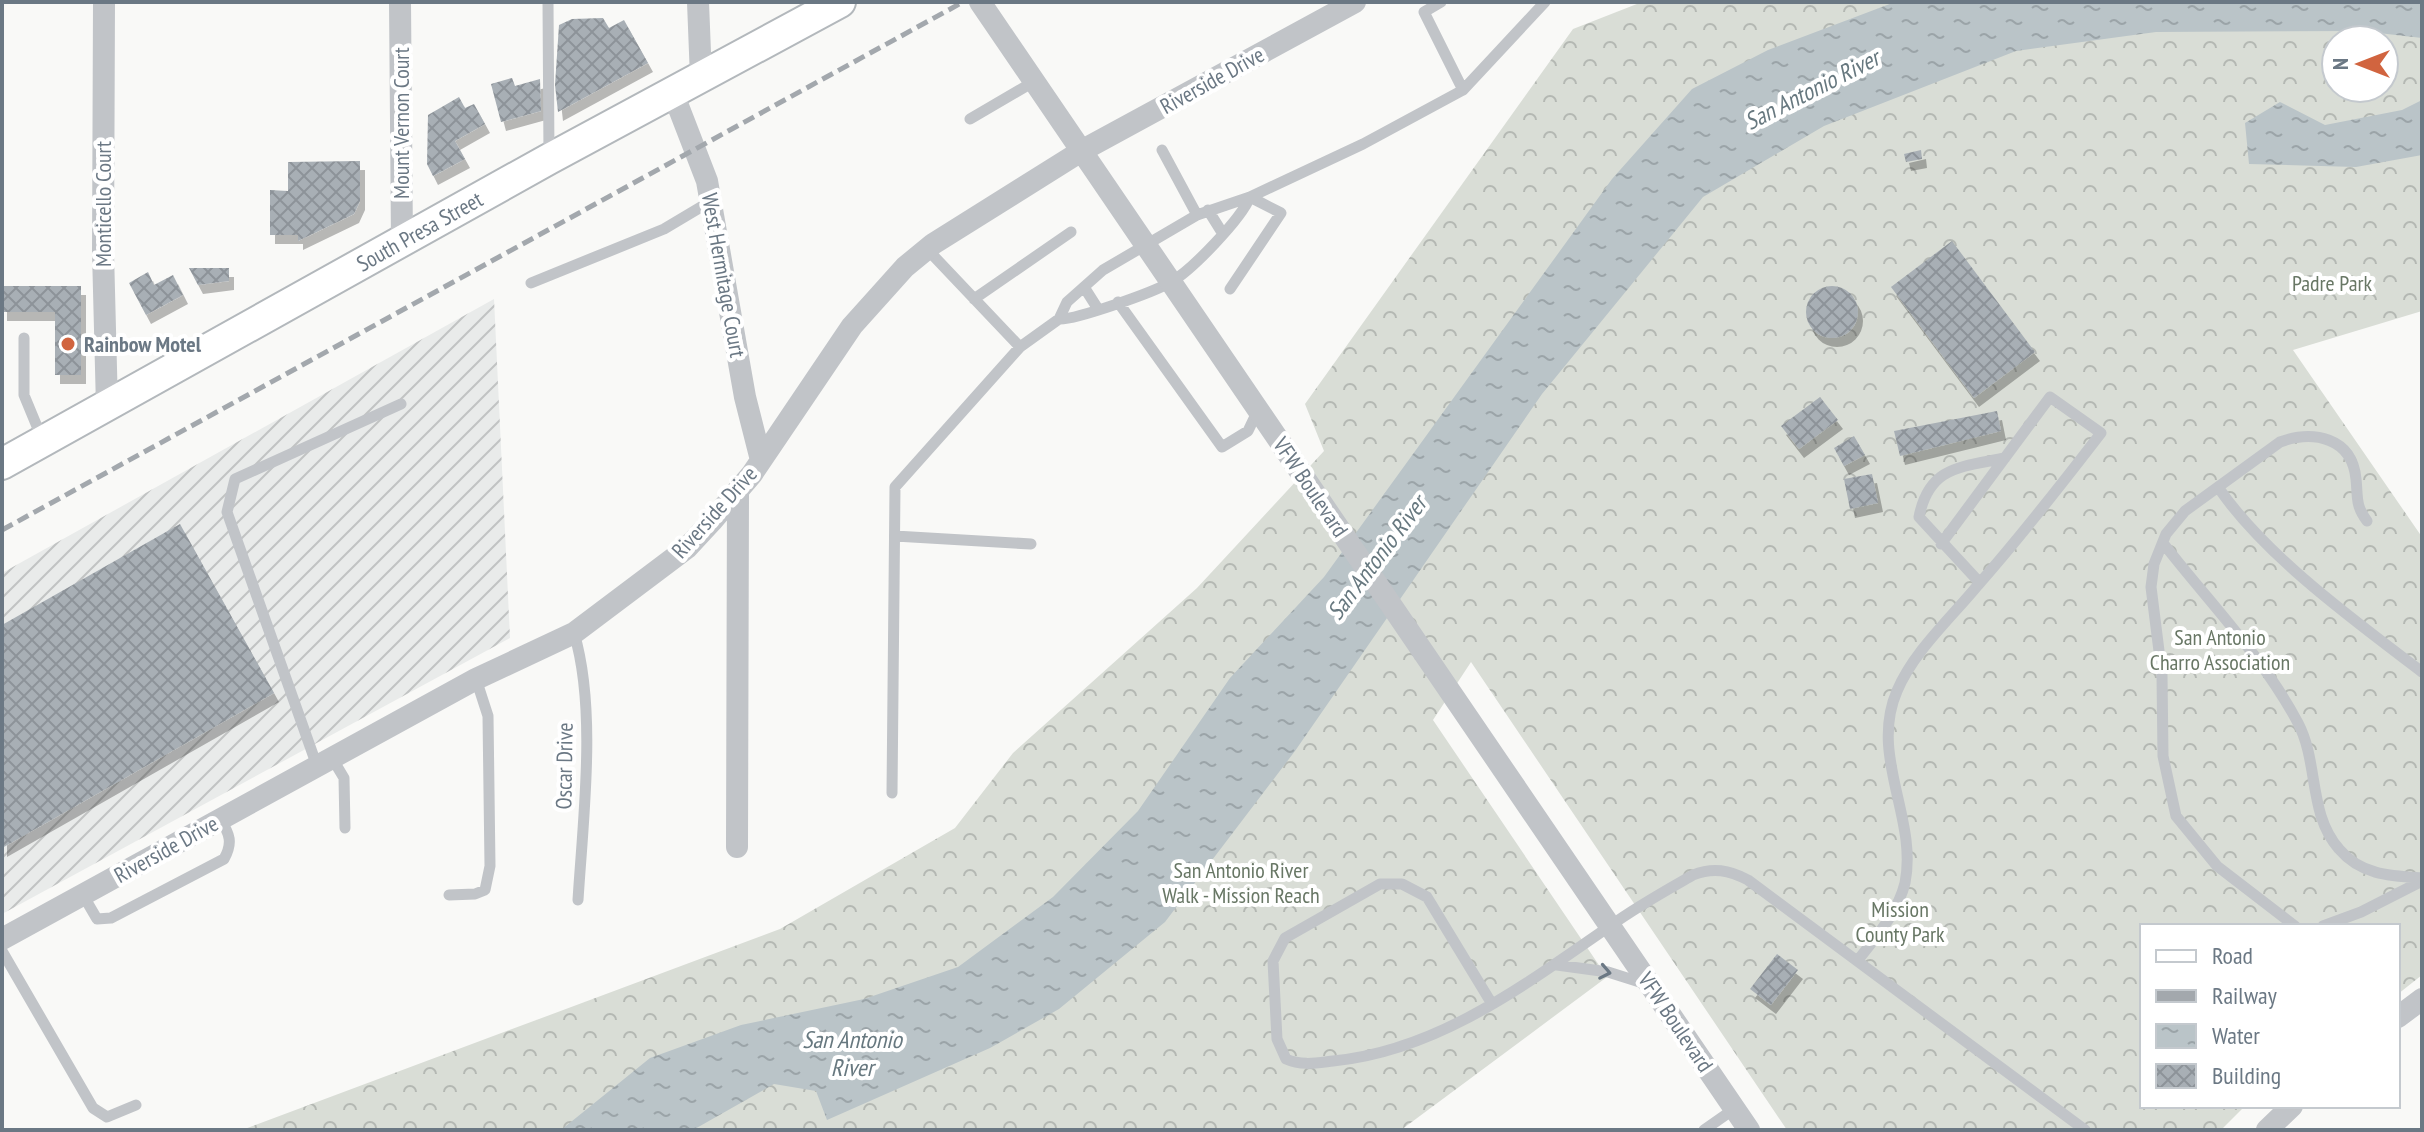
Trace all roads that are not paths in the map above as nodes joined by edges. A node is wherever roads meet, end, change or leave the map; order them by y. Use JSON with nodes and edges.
{"nodes":[{"id":1,"x":104,"y":2,"type":"edge"},
{"id":2,"x":400,"y":2,"type":"edge"},
{"id":3,"x":548,"y":2,"type":"edge"},
{"id":4,"x":698,"y":2,"type":"edge"},
{"id":5,"x":840,"y":2,"type":"edge"},
{"id":6,"x":980,"y":2,"type":"edge"},
{"id":7,"x":1355,"y":2,"type":"edge"},
{"id":8,"x":1441,"y":2,"type":"edge"},
{"id":9,"x":1545,"y":2,"type":"edge"},
{"id":10,"x":701,"y":78,"type":"junction"},
{"id":11,"x":1035,"y":81,"type":"junction"},
{"id":12,"x":1463,"y":90,"type":"junction"},
{"id":13,"x":673,"y":93,"type":"junction"},
{"id":14,"x":970,"y":119,"type":"dead end"},
{"id":15,"x":1083,"y":150,"type":"junction"},
{"id":16,"x":1162,"y":150,"type":"dead end"},
{"id":17,"x":549,"y":159,"type":"junction"},
{"id":18,"x":1250,"y":197,"type":"junction"},
{"id":19,"x":711,"y":201,"type":"junction"},
{"id":20,"x":1203,"y":213,"type":"junction"},
{"id":21,"x":1071,"y":232,"type":"dead end"},
{"id":22,"x":1223,"y":234,"type":"junction"},
{"id":23,"x":402,"y":243,"type":"junction"},
{"id":24,"x":1146,"y":244,"type":"junction"},
{"id":25,"x":927,"y":249,"type":"junction"},
{"id":26,"x":1172,"y":282,"type":"junction"},
{"id":27,"x":531,"y":283,"type":"dead end"},
{"id":28,"x":1084,"y":287,"type":"junction"},
{"id":29,"x":1230,"y":289,"type":"dead end"},
{"id":30,"x":974,"y":299,"type":"junction"},
{"id":31,"x":1118,"y":302,"type":"junction"},
{"id":32,"x":1098,"y":309,"type":"junction"},
{"id":33,"x":1059,"y":319,"type":"junction"},
{"id":34,"x":24,"y":338,"type":"dead end"},
{"id":35,"x":1020,"y":347,"type":"junction"},
{"id":36,"x":401,"y":404,"type":"dead end"},
{"id":37,"x":107,"y":407,"type":"junction"},
{"id":38,"x":1258,"y":410,"type":"junction"},
{"id":39,"x":43,"y":442,"type":"junction"},
{"id":40,"x":2005,"y":458,"type":"junction"},
{"id":41,"x":761,"y":460,"type":"junction"},
{"id":42,"x":2,"y":464,"type":"edge"},
{"id":43,"x":2218,"y":487,"type":"junction"},
{"id":44,"x":738,"y":492,"type":"junction"},
{"id":45,"x":2367,"y":521,"type":"dead end"},
{"id":46,"x":895,"y":536,"type":"junction"},
{"id":47,"x":2163,"y":543,"type":"junction"},
{"id":48,"x":1031,"y":544,"type":"dead end"},
{"id":49,"x":1941,"y":544,"type":"junction"},
{"id":50,"x":1980,"y":583,"type":"junction"},
{"id":51,"x":574,"y":633,"type":"junction"},
{"id":52,"x":2422,"y":672,"type":"edge"},
{"id":53,"x":476,"y":679,"type":"junction"},
{"id":54,"x":324,"y":762,"type":"junction"},
{"id":55,"x":892,"y":793,"type":"dead end"},
{"id":56,"x":220,"y":819,"type":"junction"},
{"id":57,"x":345,"y":828,"type":"dead end"},
{"id":58,"x":737,"y":847,"type":"dead end"},
{"id":59,"x":2422,"y":880,"type":"edge"},
{"id":60,"x":83,"y":895,"type":"junction"},
{"id":61,"x":449,"y":895,"type":"dead end"},
{"id":62,"x":578,"y":900,"type":"dead end"},
{"id":63,"x":2292,"y":924,"type":"edge"},
{"id":64,"x":2328,"y":924,"type":"edge"},
{"id":65,"x":1611,"y":925,"type":"junction"},
{"id":66,"x":2,"y":939,"type":"edge"},
{"id":67,"x":2,"y":951,"type":"edge"},
{"id":68,"x":1858,"y":960,"type":"junction"},
{"id":69,"x":1557,"y":965,"type":"junction"},
{"id":70,"x":1652,"y":985,"type":"junction"},
{"id":71,"x":2422,"y":999,"type":"edge"},
{"id":72,"x":1492,"y":1004,"type":"junction"},
{"id":73,"x":2400,"y":1016,"type":"edge"},
{"id":74,"x":136,"y":1105,"type":"dead end"},
{"id":75,"x":2290,"y":1108,"type":"edge"},
{"id":76,"x":1734,"y":1109,"type":"junction"},
{"id":77,"x":1704,"y":1130,"type":"edge"},
{"id":78,"x":1749,"y":1130,"type":"edge"},
{"id":79,"x":2085,"y":1130,"type":"edge"},
{"id":80,"x":2267,"y":1130,"type":"edge"}],
"edges":[{"from":1,"to":37,"type":"street","name":"Monticello Court"},
{"from":2,"to":23,"type":"street","name":"Mount Vernon Court"},
{"from":3,"to":17,"type":"lane"},
{"from":4,"to":10,"type":"street"},
{"from":5,"to":10,"type":"main road","name":"South Presa Street"},
{"from":6,"to":11,"type":"street","name":"VFW Boulevard"},
{"from":7,"to":15,"type":"street","name":"Riverside Drive"},
{"from":8,"to":12,"type":"lane"},
{"from":9,"to":12,"type":"lane"},
{"from":10,"to":13,"type":"main road","name":"South Presa Street"},
{"from":11,"to":14,"type":"lane"},
{"from":11,"to":15,"type":"street","name":"VFW Boulevard"},
{"from":12,"to":18,"type":"lane"},
{"from":13,"to":17,"type":"main road","name":"South Presa Street"},
{"from":13,"to":19,"type":"street","name":"West Hermitage Court"},
{"from":15,"to":24,"type":"street","name":"VFW Boulevard"},
{"from":15,"to":25,"type":"street","name":"Riverside Drive"},
{"from":16,"to":20,"type":"lane"},
{"from":17,"to":23,"type":"main road","name":"South Presa Street"},
{"from":18,"to":20,"type":"lane"},
{"from":18,"to":22,"type":"lane"},
{"from":18,"to":29,"type":"lane"},
{"from":19,"to":27,"type":"lane"},
{"from":19,"to":41,"type":"street","name":"West Hermitage Court"},
{"from":20,"to":22,"type":"lane"},
{"from":20,"to":24,"type":"lane"},
{"from":21,"to":30,"type":"lane"},
{"from":22,"to":26,"type":"lane"},
{"from":23,"to":37,"type":"main road","name":"South Presa Street"},
{"from":24,"to":26,"type":"street","name":"VFW Boulevard"},
{"from":24,"to":28,"type":"lane"},
{"from":25,"to":30,"type":"lane"},
{"from":25,"to":41,"type":"street","name":"Riverside Drive"},
{"from":26,"to":31,"type":"lane"},
{"from":26,"to":38,"type":"street","name":"VFW Boulevard"},
{"from":28,"to":32,"type":"lane"},
{"from":28,"to":33,"type":"lane"},
{"from":30,"to":35,"type":"lane"},
{"from":31,"to":32,"type":"lane"},
{"from":31,"to":38,"type":"lane"},
{"from":32,"to":33,"type":"lane"},
{"from":33,"to":35,"type":"lane"},
{"from":34,"to":39,"type":"lane"},
{"from":35,"to":46,"type":"lane"},
{"from":36,"to":54,"type":"lane"},
{"from":37,"to":39,"type":"main road","name":"South Presa Street"},
{"from":38,"to":65,"type":"street","name":"VFW Boulevard"},
{"from":39,"to":42,"type":"main road","name":"South Presa Street"},
{"from":40,"to":49,"type":"lane"},
{"from":40,"to":49,"type":"lane"},
{"from":40,"to":50,"type":"lane"},
{"from":41,"to":44,"type":"street","name":"Riverside Drive"},
{"from":43,"to":45,"type":"lane"},
{"from":43,"to":47,"type":"lane"},
{"from":43,"to":52,"type":"lane"},
{"from":44,"to":51,"type":"street","name":"Riverside Drive"},
{"from":44,"to":58,"type":"street"},
{"from":46,"to":48,"type":"lane"},
{"from":46,"to":55,"type":"lane"},
{"from":47,"to":59,"type":"lane"},
{"from":47,"to":63,"type":"lane"},
{"from":49,"to":50,"type":"lane"},
{"from":50,"to":68,"type":"lane"},
{"from":51,"to":53,"type":"street","name":"Riverside Drive"},
{"from":51,"to":62,"type":"lane","name":"Oscar Drive"},
{"from":53,"to":54,"type":"street","name":"Riverside Drive"},
{"from":53,"to":61,"type":"lane"},
{"from":54,"to":56,"type":"street","name":"Riverside Drive"},
{"from":54,"to":57,"type":"lane"},
{"from":56,"to":60,"type":"street","name":"Riverside Drive"},
{"from":56,"to":60,"type":"lane"},
{"from":59,"to":64,"type":"lane"},
{"from":60,"to":66,"type":"street","name":"Riverside Drive"},
{"from":65,"to":68,"type":"lane"},
{"from":65,"to":69,"type":"lane"},
{"from":65,"to":70,"type":"street","name":"VFW Boulevard"},
{"from":67,"to":74,"type":"lane"},
{"from":68,"to":79,"type":"lane"},
{"from":69,"to":70,"type":"lane","one_way":true},
{"from":69,"to":72,"type":"lane"},
{"from":70,"to":76,"type":"street","name":"VFW Boulevard"},
{"from":71,"to":73,"type":"street"},
{"from":72,"to":72,"type":"lane"},
{"from":75,"to":80,"type":"street"},
{"from":76,"to":77,"type":"lane"},
{"from":76,"to":78,"type":"street","name":"VFW Boulevard"}]}
